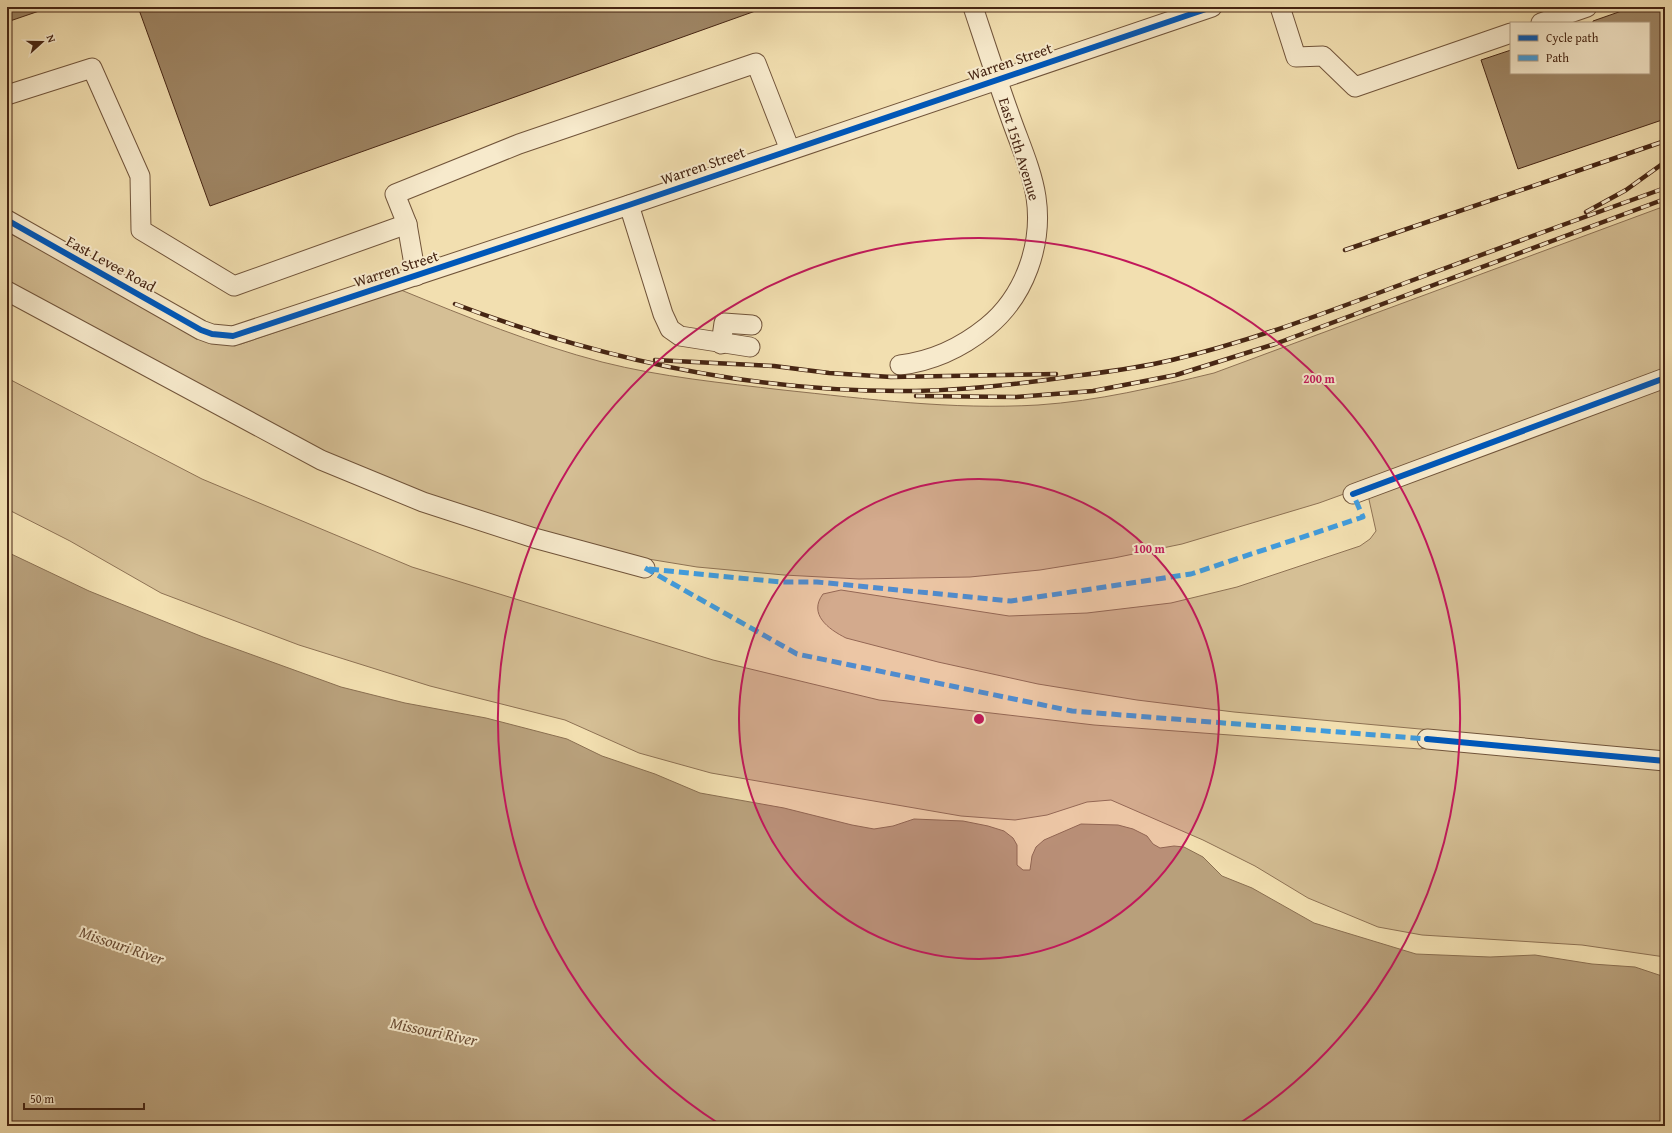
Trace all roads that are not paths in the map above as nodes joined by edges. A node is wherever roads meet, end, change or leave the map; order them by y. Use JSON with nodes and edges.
{"nodes":[{"id":1,"x":973,"y":7,"type":"edge"},
{"id":2,"x":1212,"y":7,"type":"edge"},
{"id":3,"x":1280,"y":7,"type":"edge"},
{"id":4,"x":1588,"y":7,"type":"edge"},
{"id":5,"x":1544,"y":22,"type":"edge"},
{"id":6,"x":1510,"y":33,"type":"edge"},
{"id":7,"x":998,"y":80,"type":"junction"},
{"id":8,"x":7,"y":95,"type":"edge"},
{"id":9,"x":790,"y":150,"type":"junction"},
{"id":10,"x":629,"y":205,"type":"junction"},
{"id":11,"x":7,"y":220,"type":"edge"},
{"id":12,"x":407,"y":224,"type":"junction"},
{"id":13,"x":416,"y":276,"type":"junction"},
{"id":14,"x":7,"y":291,"type":"edge"},
{"id":15,"x":752,"y":325,"type":"dead end"},
{"id":16,"x":201,"y":330,"type":"joint"},
{"id":17,"x":721,"y":344,"type":"junction"},
{"id":18,"x":750,"y":347,"type":"dead end"},
{"id":19,"x":900,"y":365,"type":"dead end"},
{"id":20,"x":1665,"y":378,"type":"edge"},
{"id":21,"x":1352,"y":494,"type":"dead end"},
{"id":22,"x":644,"y":568,"type":"dead end"},
{"id":23,"x":1427,"y":739,"type":"dead end"},
{"id":24,"x":1665,"y":761,"type":"edge"}],
"edges":[{"from":1,"to":7,"type":"street","name":"East 15th Avenue"},
{"from":2,"to":7,"type":"street","name":"Warren Street"},
{"from":3,"to":6,"type":"street"},
{"from":4,"to":5,"type":"street"},
{"from":7,"to":9,"type":"street","name":"Warren Street"},
{"from":7,"to":19,"type":"street","name":"East 15th Avenue"},
{"from":8,"to":12,"type":"street"},
{"from":9,"to":10,"type":"street","name":"Warren Street"},
{"from":9,"to":12,"type":"street"},
{"from":10,"to":13,"type":"street","name":"Warren Street"},
{"from":10,"to":17,"type":"street"},
{"from":11,"to":16,"type":"street","name":"East Levee Road"},
{"from":12,"to":13,"type":"street"},
{"from":13,"to":16,"type":"street","name":"Warren Street"},
{"from":14,"to":22,"type":"street"},
{"from":15,"to":17,"type":"street"},
{"from":17,"to":18,"type":"street"},
{"from":20,"to":21,"type":"street"},
{"from":23,"to":24,"type":"street"}]}
